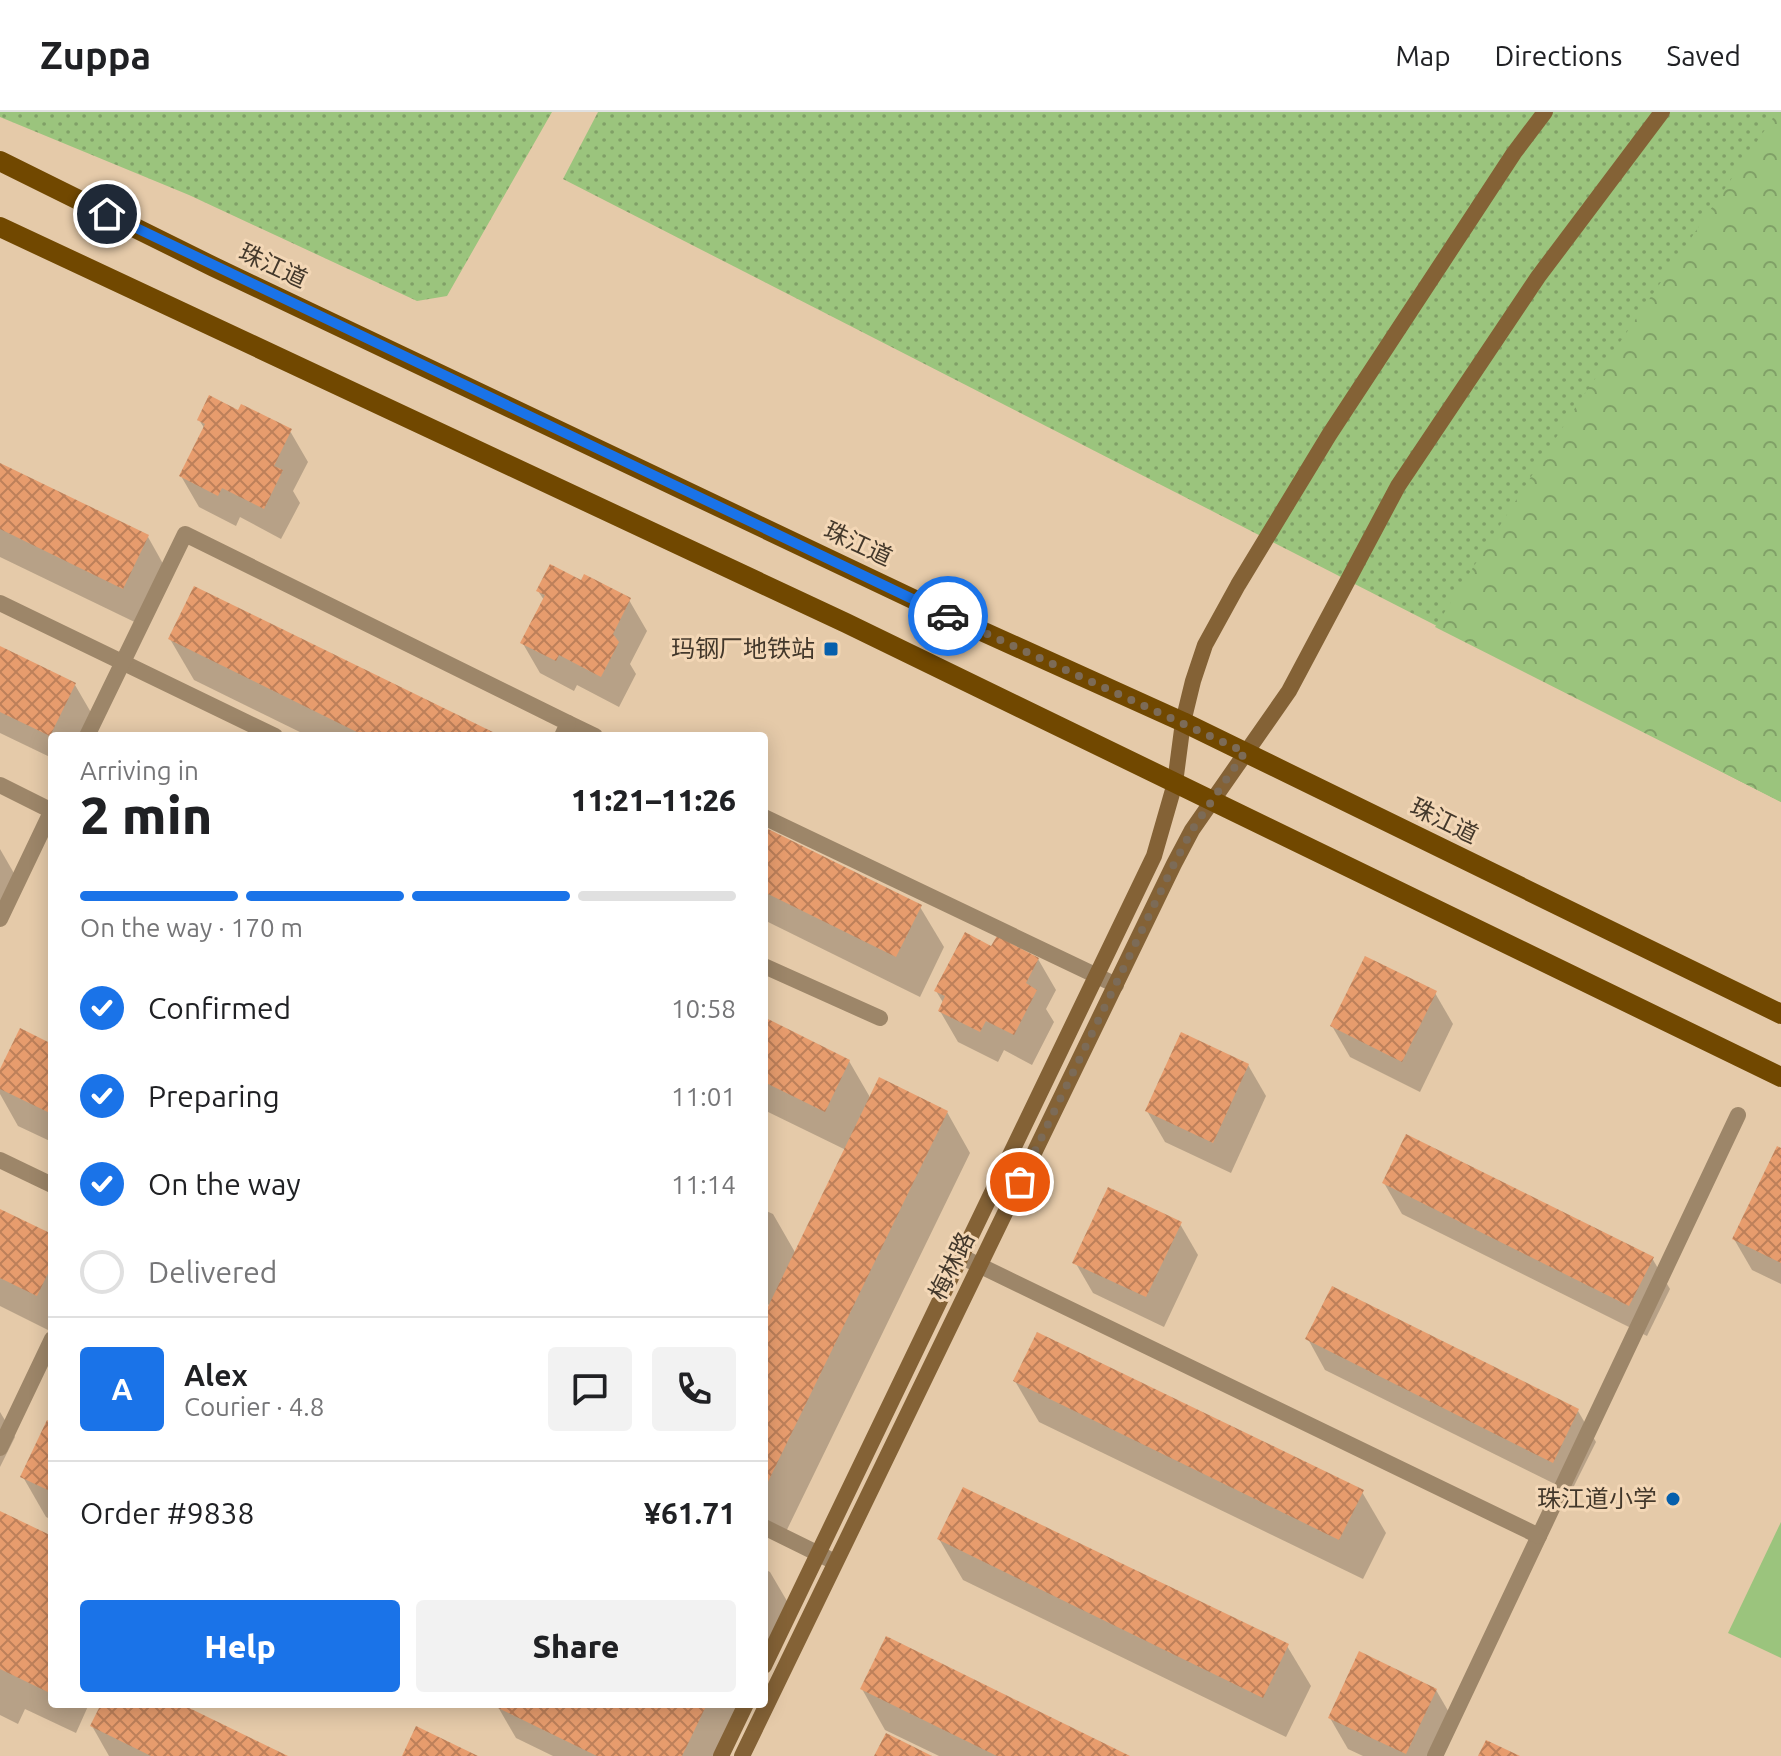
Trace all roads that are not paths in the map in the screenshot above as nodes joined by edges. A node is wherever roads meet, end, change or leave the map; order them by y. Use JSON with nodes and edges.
{"nodes":[{"id":1,"x":1545,"y":112,"type":"edge"},
{"id":2,"x":1662,"y":112,"type":"edge"},
{"id":3,"x":0,"y":161,"type":"edge"},
{"id":4,"x":0,"y":227,"type":"edge"},
{"id":5,"x":0,"y":603,"type":"edge"},
{"id":6,"x":123,"y":662,"type":"junction"},
{"id":7,"x":1183,"y":722,"type":"junction"},
{"id":8,"x":565,"y":730,"type":"edge"},
{"id":9,"x":89,"y":732,"type":"edge"},
{"id":10,"x":267,"y":732,"type":"edge"},
{"id":11,"x":1245,"y":752,"type":"junction"},
{"id":12,"x":1175,"y":783,"type":"junction"},
{"id":13,"x":0,"y":785,"type":"edge"},
{"id":14,"x":1212,"y":802,"type":"junction"},
{"id":15,"x":48,"y":808,"type":"edge"},
{"id":16,"x":48,"y":818,"type":"edge"},
{"id":17,"x":768,"y":819,"type":"edge"},
{"id":18,"x":0,"y":919,"type":"edge"},
{"id":19,"x":768,"y":968,"type":"edge"},
{"id":20,"x":1097,"y":976,"type":"junction"},
{"id":21,"x":1116,"y":985,"type":"junction"},
{"id":22,"x":1781,"y":1014,"type":"edge"},
{"id":23,"x":880,"y":1018,"type":"dead end"},
{"id":24,"x":1781,"y":1077,"type":"edge"},
{"id":25,"x":1738,"y":1115,"type":"dead end"},
{"id":26,"x":0,"y":1160,"type":"edge"},
{"id":27,"x":48,"y":1183,"type":"edge"},
{"id":28,"x":960,"y":1256,"type":"junction"},
{"id":29,"x":979,"y":1267,"type":"junction"},
{"id":30,"x":48,"y":1347,"type":"edge"},
{"id":31,"x":0,"y":1448,"type":"edge"},
{"id":32,"x":768,"y":1529,"type":"edge"},
{"id":33,"x":1539,"y":1536,"type":"junction"},
{"id":34,"x":818,"y":1553,"type":"junction"},
{"id":35,"x":836,"y":1562,"type":"junction"},
{"id":36,"x":768,"y":1658,"type":"edge"},
{"id":37,"x":768,"y":1702,"type":"edge"},
{"id":38,"x":744,"y":1708,"type":"edge"},
{"id":39,"x":765,"y":1708,"type":"edge"},
{"id":40,"x":721,"y":1756,"type":"edge"},
{"id":41,"x":742,"y":1756,"type":"edge"},
{"id":42,"x":1435,"y":1756,"type":"edge"}],
"edges":[{"from":1,"to":7,"type":"street","name":"梅林路"},
{"from":2,"to":11,"type":"street","name":"梅林路"},
{"from":3,"to":7,"type":"main road","name":"珠江道"},
{"from":4,"to":12,"type":"main road"},
{"from":5,"to":6,"type":"street"},
{"from":6,"to":8,"type":"street"},
{"from":6,"to":9,"type":"street"},
{"from":6,"to":10,"type":"street"},
{"from":7,"to":11,"type":"main road","name":"珠江道"},
{"from":7,"to":12,"type":"street","name":"梅林路"},
{"from":11,"to":14,"type":"street","name":"梅林路"},
{"from":11,"to":22,"type":"main road","name":"珠江道"},
{"from":12,"to":14,"type":"main road"},
{"from":12,"to":20,"type":"street","name":"梅林路"},
{"from":13,"to":15,"type":"street"},
{"from":14,"to":21,"type":"street","name":"梅林路"},
{"from":14,"to":24,"type":"main road"},
{"from":16,"to":18,"type":"street"},
{"from":17,"to":20,"type":"street"},
{"from":19,"to":23,"type":"street"},
{"from":20,"to":21,"type":"street"},
{"from":20,"to":28,"type":"street","name":"梅林路"},
{"from":21,"to":29,"type":"street","name":"梅林路"},
{"from":25,"to":33,"type":"street"},
{"from":26,"to":27,"type":"street"},
{"from":28,"to":29,"type":"street"},
{"from":28,"to":34,"type":"street","name":"梅林路"},
{"from":29,"to":33,"type":"street"},
{"from":29,"to":35,"type":"street","name":"梅林路"},
{"from":30,"to":31,"type":"street"},
{"from":32,"to":34,"type":"street"},
{"from":33,"to":42,"type":"street"},
{"from":34,"to":35,"type":"street"},
{"from":34,"to":36,"type":"street","name":"梅林路"},
{"from":35,"to":37,"type":"street","name":"梅林路"},
{"from":38,"to":40,"type":"street"},
{"from":39,"to":41,"type":"street","name":"梅林路"}]}
